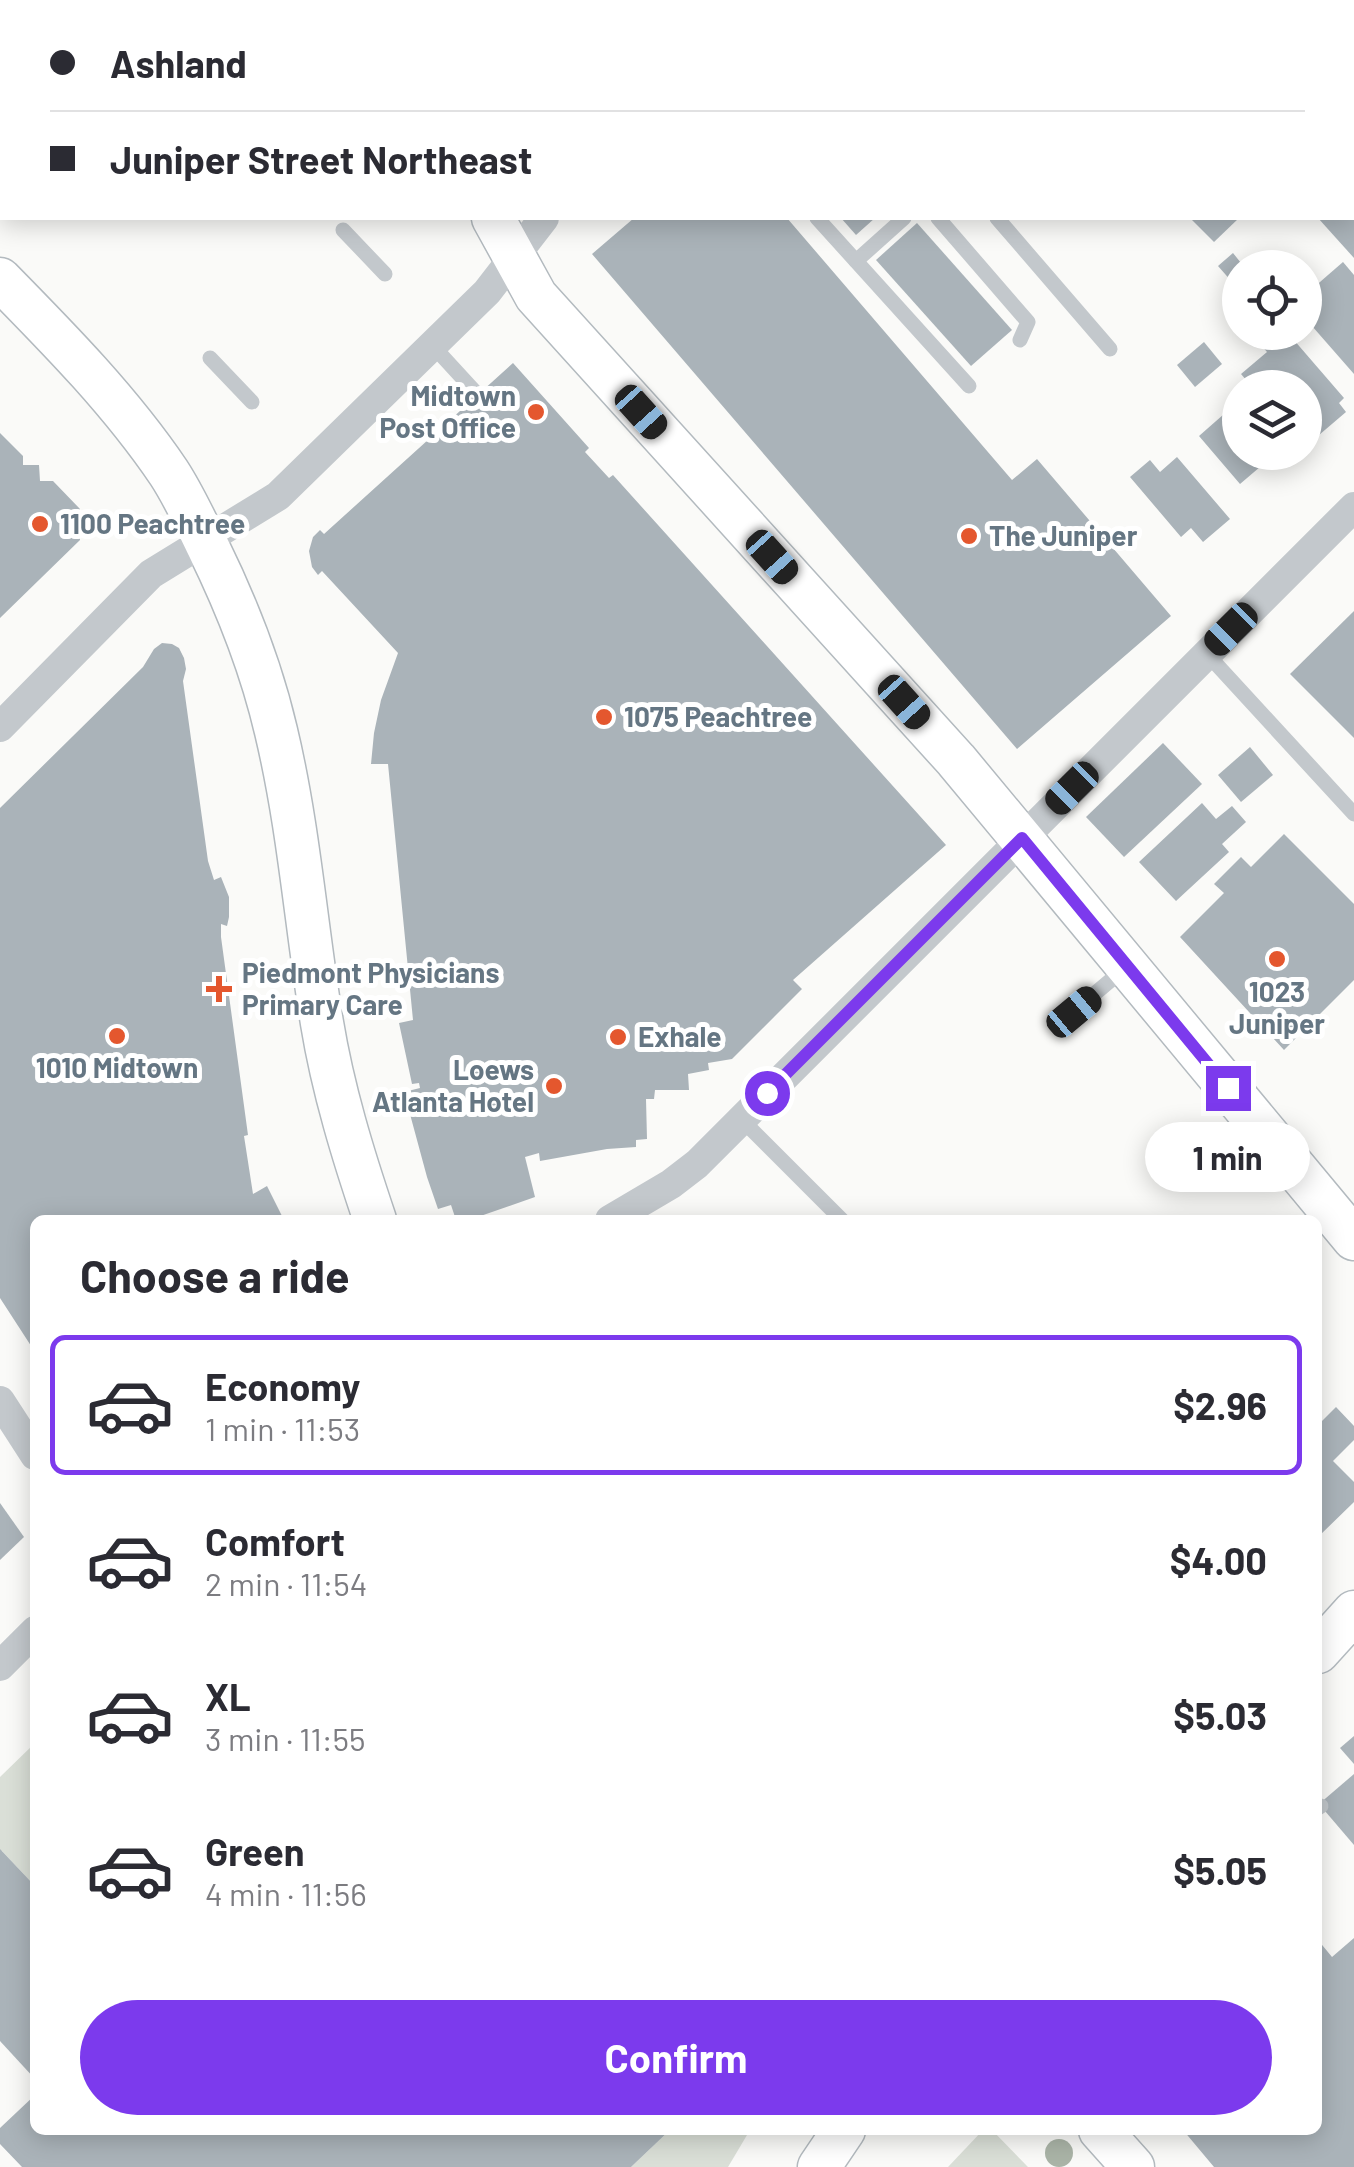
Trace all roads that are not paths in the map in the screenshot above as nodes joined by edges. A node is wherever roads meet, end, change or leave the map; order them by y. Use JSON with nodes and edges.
{"nodes":[{"id":1,"x":494,"y":220,"type":"edge"},
{"id":2,"x":542,"y":220,"type":"edge"},
{"id":3,"x":819,"y":220,"type":"edge"},
{"id":4,"x":902,"y":220,"type":"edge"},
{"id":5,"x":940,"y":220,"type":"edge"},
{"id":6,"x":999,"y":220,"type":"edge"},
{"id":7,"x":344,"y":230,"type":"dead end"},
{"id":8,"x":515,"y":255,"type":"junction"},
{"id":9,"x":856,"y":260,"type":"junction"},
{"id":10,"x":385,"y":274,"type":"dead end"},
{"id":11,"x":0,"y":279,"type":"edge"},
{"id":12,"x":1020,"y":340,"type":"dead end"},
{"id":13,"x":433,"y":346,"type":"junction"},
{"id":14,"x":1110,"y":349,"type":"dead end"},
{"id":15,"x":210,"y":358,"type":"dead end"},
{"id":16,"x":968,"y":386,"type":"dead end"},
{"id":17,"x":478,"y":395,"type":"dead end"},
{"id":18,"x":252,"y":402,"type":"dead end"},
{"id":19,"x":1354,"y":507,"type":"edge"},
{"id":20,"x":205,"y":542,"type":"junction"},
{"id":21,"x":1207,"y":654,"type":"junction"},
{"id":22,"x":0,"y":727,"type":"edge"},
{"id":23,"x":1354,"y":814,"type":"edge"},
{"id":24,"x":1022,"y":838,"type":"junction"},
{"id":25,"x":1128,"y":966,"type":"junction"},
{"id":26,"x":1074,"y":1012,"type":"dead end"},
{"id":27,"x":741,"y":1119,"type":"junction"},
{"id":28,"x":373,"y":1215,"type":"edge"},
{"id":29,"x":620,"y":1215,"type":"edge"},
{"id":30,"x":837,"y":1215,"type":"edge"},
{"id":31,"x":1333,"y":1222,"type":"edge"},
{"id":32,"x":0,"y":1401,"type":"edge"},
{"id":33,"x":30,"y":1447,"type":"edge"},
{"id":34,"x":30,"y":1636,"type":"edge"},
{"id":35,"x":0,"y":1666,"type":"edge"},
{"id":36,"x":840,"y":2135,"type":"edge"},
{"id":37,"x":1104,"y":2135,"type":"edge"},
{"id":38,"x":818,"y":2167,"type":"edge"},
{"id":39,"x":1133,"y":2167,"type":"edge"}],
"edges":[{"from":1,"to":8,"type":"main road"},
{"from":2,"to":8,"type":"street"},
{"from":3,"to":9,"type":"lane"},
{"from":4,"to":9,"type":"lane"},
{"from":5,"to":12,"type":"lane"},
{"from":6,"to":14,"type":"lane"},
{"from":7,"to":10,"type":"lane"},
{"from":8,"to":13,"type":"street"},
{"from":8,"to":24,"type":"main road"},
{"from":9,"to":16,"type":"lane"},
{"from":11,"to":20,"type":"main road"},
{"from":13,"to":17,"type":"lane"},
{"from":13,"to":20,"type":"street"},
{"from":15,"to":18,"type":"lane"},
{"from":19,"to":21,"type":"street"},
{"from":20,"to":22,"type":"street"},
{"from":20,"to":28,"type":"main road"},
{"from":21,"to":23,"type":"lane"},
{"from":21,"to":24,"type":"street"},
{"from":24,"to":25,"type":"main road"},
{"from":24,"to":27,"type":"street"},
{"from":25,"to":26,"type":"lane"},
{"from":25,"to":31,"type":"main road"},
{"from":27,"to":29,"type":"street"},
{"from":27,"to":30,"type":"lane"},
{"from":32,"to":33,"type":"street"},
{"from":34,"to":35,"type":"street"},
{"from":36,"to":38,"type":"main road"},
{"from":37,"to":39,"type":"main road"}]}
